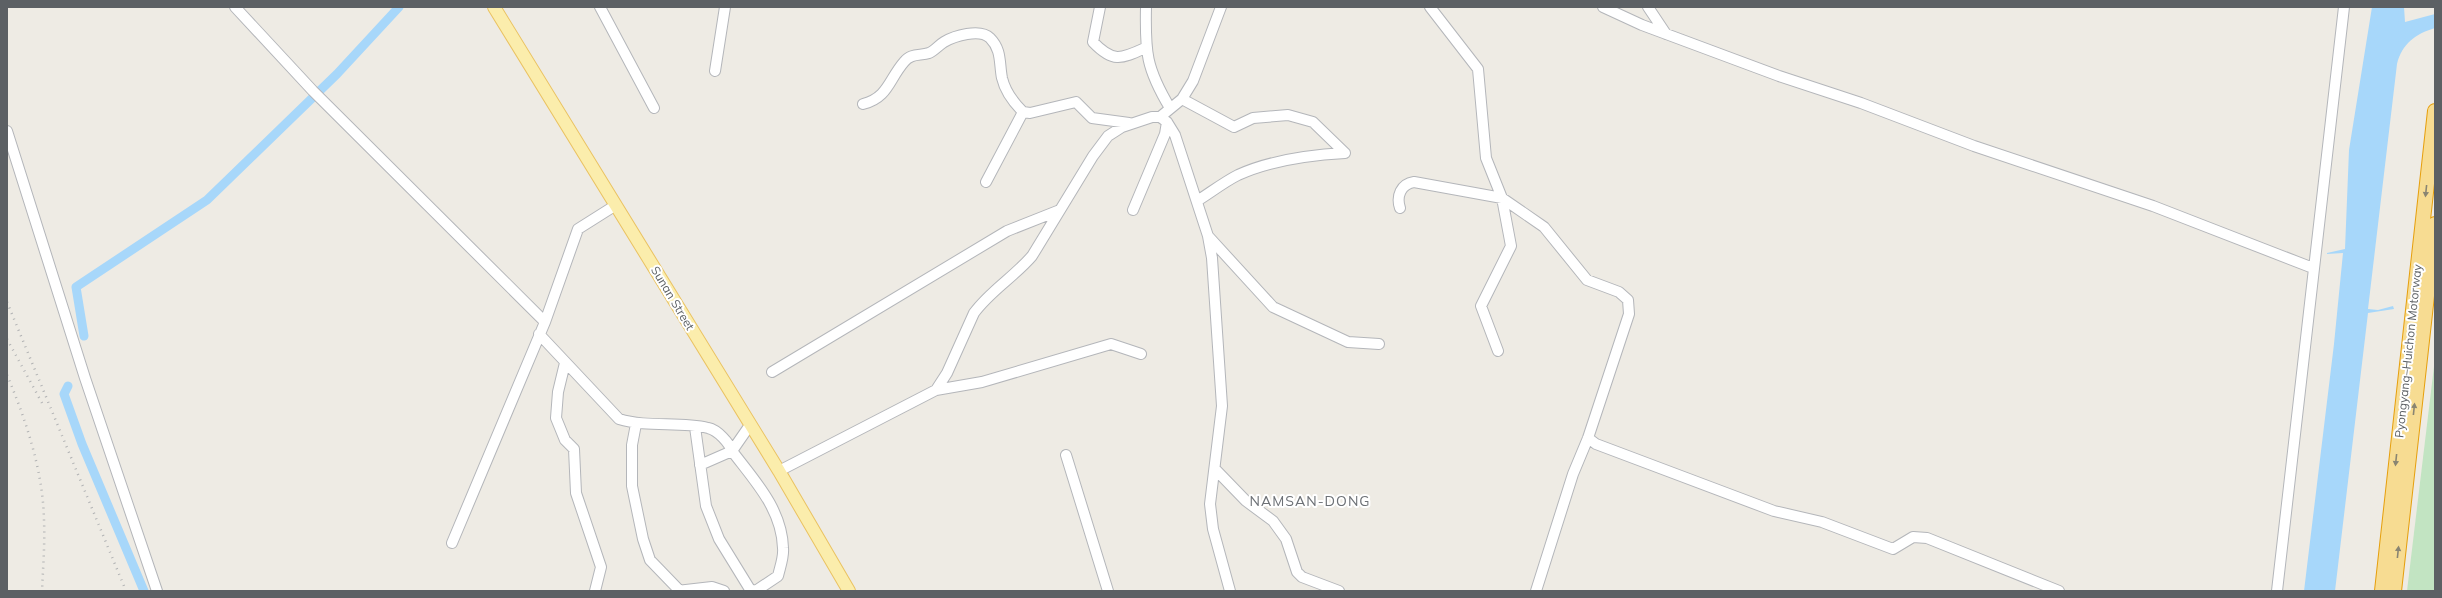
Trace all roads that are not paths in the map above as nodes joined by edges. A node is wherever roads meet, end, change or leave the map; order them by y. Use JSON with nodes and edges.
{"nodes":[{"id":1,"x":236,"y":7,"type":"edge"},
{"id":2,"x":494,"y":7,"type":"edge"},
{"id":3,"x":600,"y":7,"type":"edge"},
{"id":4,"x":725,"y":7,"type":"edge"},
{"id":5,"x":1100,"y":7,"type":"edge"},
{"id":6,"x":1146,"y":7,"type":"edge"},
{"id":7,"x":1221,"y":7,"type":"edge"},
{"id":8,"x":1430,"y":7,"type":"edge"},
{"id":9,"x":1603,"y":7,"type":"edge"},
{"id":10,"x":1648,"y":7,"type":"edge"},
{"id":11,"x":2344,"y":7,"type":"edge"},
{"id":12,"x":1666,"y":34,"type":"junction"},
{"id":13,"x":1145,"y":48,"type":"junction"},
{"id":14,"x":715,"y":71,"type":"dead end"},
{"id":15,"x":1182,"y":99,"type":"junction"},
{"id":16,"x":863,"y":104,"type":"dead end"},
{"id":17,"x":654,"y":108,"type":"dead end"},
{"id":18,"x":1170,"y":108,"type":"junction"},
{"id":19,"x":2435,"y":111,"type":"edge"},
{"id":20,"x":1023,"y":112,"type":"junction"},
{"id":21,"x":1163,"y":120,"type":"junction"},
{"id":22,"x":1131,"y":123,"type":"junction"},
{"id":23,"x":7,"y":131,"type":"edge"},
{"id":24,"x":986,"y":182,"type":"dead end"},
{"id":25,"x":1502,"y":198,"type":"junction"},
{"id":26,"x":1197,"y":201,"type":"junction"},
{"id":27,"x":616,"y":205,"type":"junction"},
{"id":28,"x":1400,"y":208,"type":"dead end"},
{"id":29,"x":1060,"y":210,"type":"junction"},
{"id":30,"x":1133,"y":210,"type":"dead end"},
{"id":31,"x":2435,"y":224,"type":"edge"},
{"id":32,"x":1208,"y":236,"type":"junction"},
{"id":33,"x":2313,"y":268,"type":"junction"},
{"id":34,"x":546,"y":322,"type":"junction"},
{"id":35,"x":539,"y":334,"type":"junction"},
{"id":36,"x":1379,"y":344,"type":"dead end"},
{"id":37,"x":1498,"y":351,"type":"dead end"},
{"id":38,"x":1142,"y":354,"type":"dead end"},
{"id":39,"x":565,"y":363,"type":"junction"},
{"id":40,"x":772,"y":372,"type":"dead end"},
{"id":41,"x":936,"y":390,"type":"junction"},
{"id":42,"x":636,"y":424,"type":"junction"},
{"id":43,"x":750,"y":426,"type":"junction"},
{"id":44,"x":695,"y":427,"type":"junction"},
{"id":45,"x":1588,"y":438,"type":"junction"},
{"id":46,"x":732,"y":451,"type":"junction"},
{"id":47,"x":1066,"y":455,"type":"dead end"},
{"id":48,"x":700,"y":465,"type":"junction"},
{"id":49,"x":1215,"y":469,"type":"junction"},
{"id":50,"x":779,"y":471,"type":"junction"},
{"id":51,"x":452,"y":543,"type":"dead end"},
{"id":52,"x":157,"y":591,"type":"edge"},
{"id":53,"x":595,"y":591,"type":"edge"},
{"id":54,"x":678,"y":591,"type":"edge"},
{"id":55,"x":724,"y":591,"type":"edge"},
{"id":56,"x":753,"y":591,"type":"edge"},
{"id":57,"x":849,"y":591,"type":"edge"},
{"id":58,"x":1108,"y":591,"type":"edge"},
{"id":59,"x":1230,"y":591,"type":"edge"},
{"id":60,"x":1339,"y":591,"type":"edge"},
{"id":61,"x":1536,"y":591,"type":"edge"},
{"id":62,"x":2059,"y":591,"type":"edge"},
{"id":63,"x":2277,"y":591,"type":"edge"},
{"id":64,"x":2382,"y":591,"type":"edge"},
{"id":65,"x":2394,"y":591,"type":"edge"}],
"edges":[{"from":1,"to":34,"type":"street"},
{"from":2,"to":27,"type":"main road","name":"Sunan Street"},
{"from":3,"to":17,"type":"street"},
{"from":4,"to":14,"type":"street"},
{"from":5,"to":13,"type":"street"},
{"from":6,"to":13,"type":"street"},
{"from":7,"to":15,"type":"street"},
{"from":8,"to":25,"type":"street"},
{"from":9,"to":12,"type":"street"},
{"from":10,"to":12,"type":"street"},
{"from":11,"to":33,"type":"street"},
{"from":12,"to":33,"type":"street"},
{"from":13,"to":18,"type":"street"},
{"from":15,"to":18,"type":"street"},
{"from":15,"to":26,"type":"street"},
{"from":16,"to":20,"type":"street"},
{"from":18,"to":21,"type":"street"},
{"from":19,"to":64,"type":"highway","name":"Pyongyang–Huichon Motorway","one_way":true},
{"from":20,"to":22,"type":"street"},
{"from":20,"to":24,"type":"street"},
{"from":21,"to":22,"type":"street"},
{"from":21,"to":26,"type":"street"},
{"from":21,"to":30,"type":"street"},
{"from":22,"to":29,"type":"street"},
{"from":23,"to":52,"type":"street"},
{"from":25,"to":28,"type":"street"},
{"from":25,"to":37,"type":"street"},
{"from":25,"to":45,"type":"street"},
{"from":26,"to":32,"type":"street"},
{"from":27,"to":34,"type":"street"},
{"from":27,"to":43,"type":"main road","name":"Sunan Street"},
{"from":29,"to":40,"type":"street"},
{"from":29,"to":41,"type":"street"},
{"from":65,"to":31,"type":"highway","name":"Pyongyang–Huichon Motorway","one_way":true},
{"from":32,"to":36,"type":"street"},
{"from":32,"to":49,"type":"street"},
{"from":33,"to":63,"type":"street"},
{"from":34,"to":35,"type":"street"},
{"from":35,"to":39,"type":"street"},
{"from":35,"to":51,"type":"street"},
{"from":38,"to":41,"type":"street"},
{"from":39,"to":42,"type":"street"},
{"from":39,"to":53,"type":"street"},
{"from":41,"to":50,"type":"street"},
{"from":42,"to":44,"type":"street"},
{"from":42,"to":54,"type":"street"},
{"from":43,"to":46,"type":"street"},
{"from":43,"to":50,"type":"main road","name":"Sunan Street"},
{"from":44,"to":46,"type":"street"},
{"from":44,"to":48,"type":"street"},
{"from":45,"to":61,"type":"street"},
{"from":45,"to":62,"type":"street"},
{"from":46,"to":48,"type":"street"},
{"from":46,"to":56,"type":"street"},
{"from":47,"to":58,"type":"street"},
{"from":48,"to":56,"type":"street"},
{"from":49,"to":59,"type":"street"},
{"from":49,"to":60,"type":"street"},
{"from":50,"to":57,"type":"main road","name":"Sunan Street"},
{"from":54,"to":55,"type":"street"}]}
